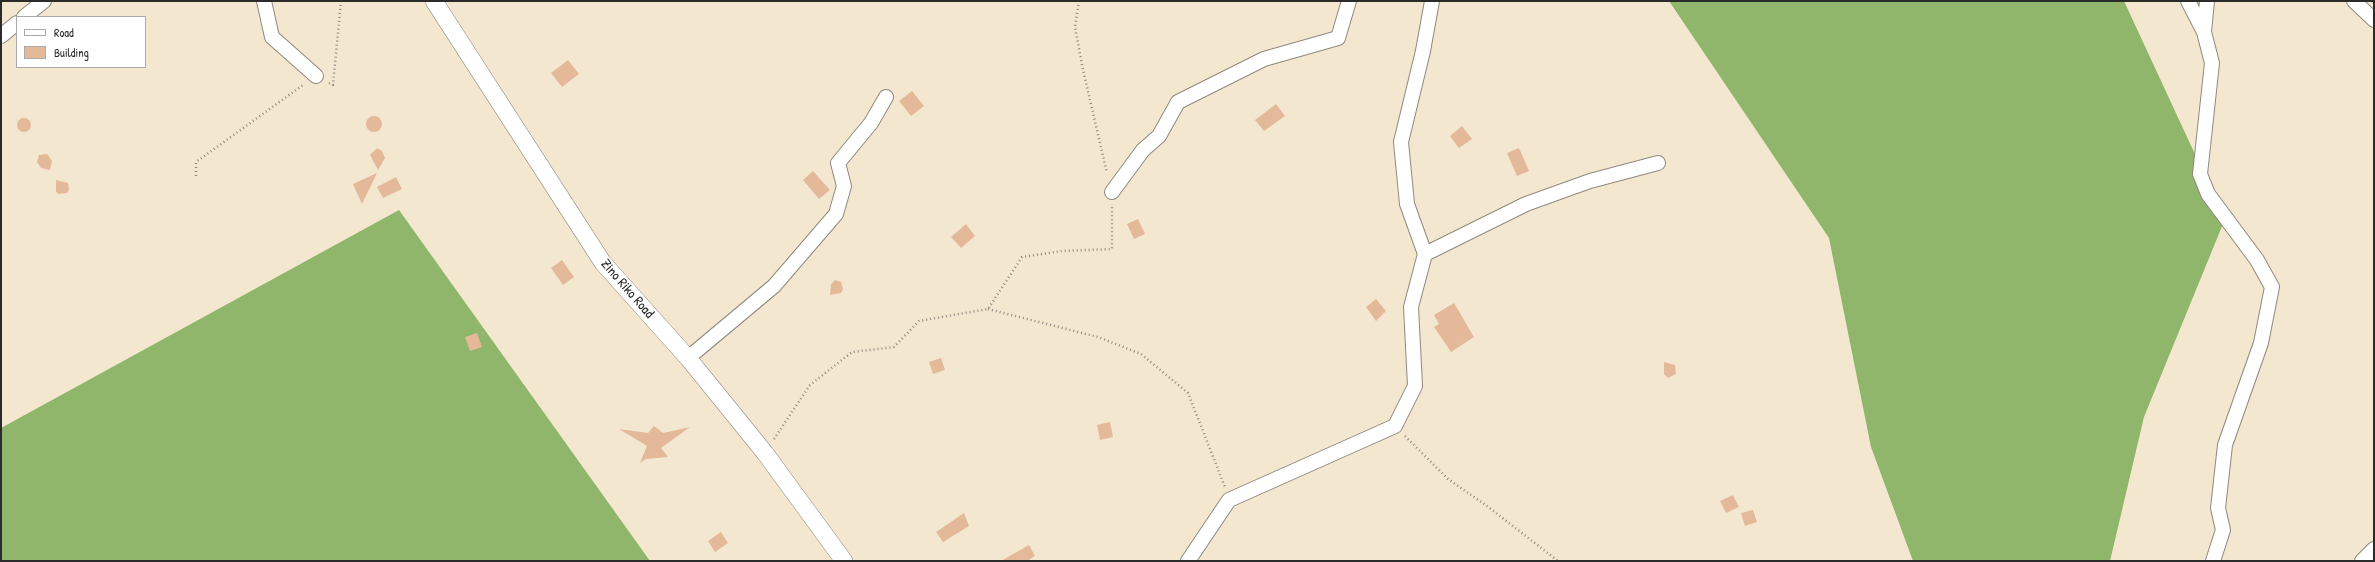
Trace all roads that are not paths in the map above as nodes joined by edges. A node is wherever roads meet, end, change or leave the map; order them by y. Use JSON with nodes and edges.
{"nodes":[{"id":1,"x":44,"y":1,"type":"edge"},
{"id":2,"x":264,"y":1,"type":"edge"},
{"id":3,"x":434,"y":1,"type":"edge"},
{"id":4,"x":1349,"y":1,"type":"edge"},
{"id":5,"x":1432,"y":1,"type":"edge"},
{"id":6,"x":2188,"y":1,"type":"edge"},
{"id":7,"x":2207,"y":1,"type":"edge"},
{"id":8,"x":2354,"y":1,"type":"edge"},
{"id":9,"x":25,"y":16,"type":"edge"},
{"id":10,"x":2374,"y":20,"type":"edge"},
{"id":11,"x":16,"y":24,"type":"edge"},
{"id":12,"x":2204,"y":32,"type":"junction"},
{"id":13,"x":1,"y":36,"type":"edge"},
{"id":14,"x":316,"y":76,"type":"road end"},
{"id":15,"x":886,"y":97,"type":"dead end"},
{"id":16,"x":1658,"y":163,"type":"dead end"},
{"id":17,"x":1112,"y":192,"type":"road end"},
{"id":18,"x":1425,"y":254,"type":"junction"},
{"id":19,"x":688,"y":358,"type":"junction"},
{"id":20,"x":2374,"y":549,"type":"edge"},
{"id":21,"x":844,"y":561,"type":"edge"},
{"id":22,"x":1188,"y":561,"type":"edge"},
{"id":23,"x":2213,"y":561,"type":"edge"},
{"id":24,"x":2362,"y":561,"type":"edge"}],
"edges":[{"from":1,"to":9,"type":"street"},
{"from":2,"to":14,"type":"street"},
{"from":3,"to":19,"type":"street","name":"Zino Riko Road"},
{"from":4,"to":17,"type":"street"},
{"from":5,"to":18,"type":"street"},
{"from":6,"to":12,"type":"street"},
{"from":7,"to":12,"type":"street"},
{"from":8,"to":10,"type":"street"},
{"from":11,"to":13,"type":"street"},
{"from":12,"to":23,"type":"street"},
{"from":15,"to":19,"type":"street"},
{"from":16,"to":18,"type":"street"},
{"from":18,"to":22,"type":"street"},
{"from":19,"to":21,"type":"street","name":"Zino Riko Road"},
{"from":20,"to":24,"type":"street"}]}
